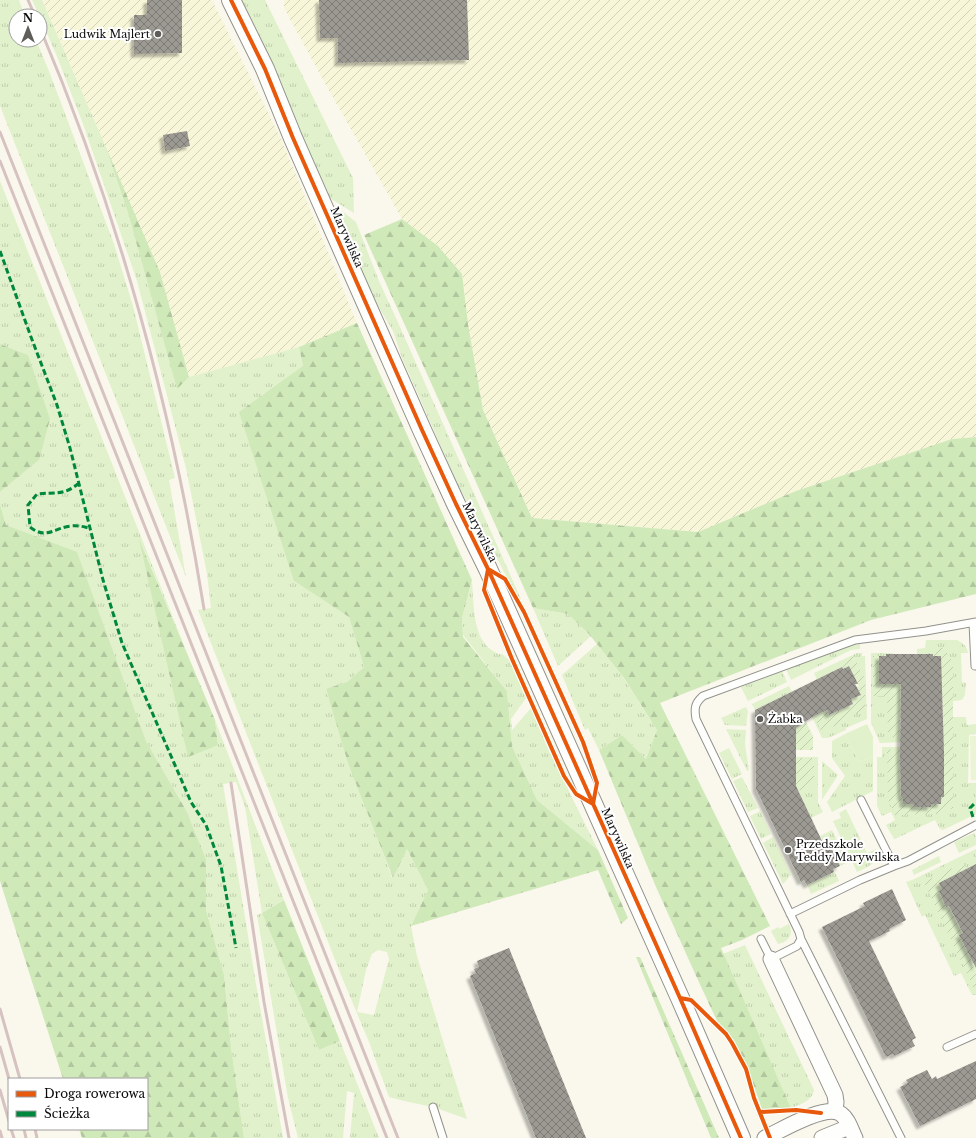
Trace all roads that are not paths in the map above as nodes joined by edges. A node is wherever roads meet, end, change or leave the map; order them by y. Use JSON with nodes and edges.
{"nodes":[{"id":1,"x":231,"y":0,"type":"edge"},
{"id":2,"x":975,"y":623,"type":"edge"},
{"id":3,"x":975,"y":666,"type":"dead end"},
{"id":4,"x":861,"y":800,"type":"dead end"},
{"id":5,"x":976,"y":825,"type":"edge"},
{"id":6,"x":894,"y":866,"type":"junction"},
{"id":7,"x":790,"y":914,"type":"junction"},
{"id":8,"x":761,"y":939,"type":"dead end"},
{"id":9,"x":801,"y":939,"type":"junction"},
{"id":10,"x":771,"y":960,"type":"junction"},
{"id":11,"x":976,"y":1034,"type":"edge"},
{"id":12,"x":947,"y":1047,"type":"dead end"},
{"id":13,"x":433,"y":1107,"type":"dead end"},
{"id":14,"x":834,"y":1111,"type":"junction"},
{"id":15,"x":852,"y":1132,"type":"edge"},
{"id":16,"x":443,"y":1138,"type":"edge"},
{"id":17,"x":741,"y":1138,"type":"edge"},
{"id":18,"x":765,"y":1138,"type":"edge"},
{"id":19,"x":822,"y":1138,"type":"edge"},
{"id":20,"x":901,"y":1138,"type":"edge"}],
"edges":[{"from":1,"to":17,"type":"street","name":"Marywilska"},
{"from":2,"to":3,"type":"lane"},
{"from":2,"to":7,"type":"lane"},
{"from":4,"to":6,"type":"lane"},
{"from":5,"to":6,"type":"lane"},
{"from":6,"to":7,"type":"lane"},
{"from":7,"to":9,"type":"lane"},
{"from":8,"to":10,"type":"lane"},
{"from":9,"to":10,"type":"lane"},
{"from":9,"to":20,"type":"lane"},
{"from":10,"to":14,"type":"street"},
{"from":11,"to":12,"type":"lane"},
{"from":13,"to":16,"type":"lane"},
{"from":14,"to":15,"type":"street"},
{"from":14,"to":18,"type":"street"},
{"from":15,"to":19,"type":"street"}]}
